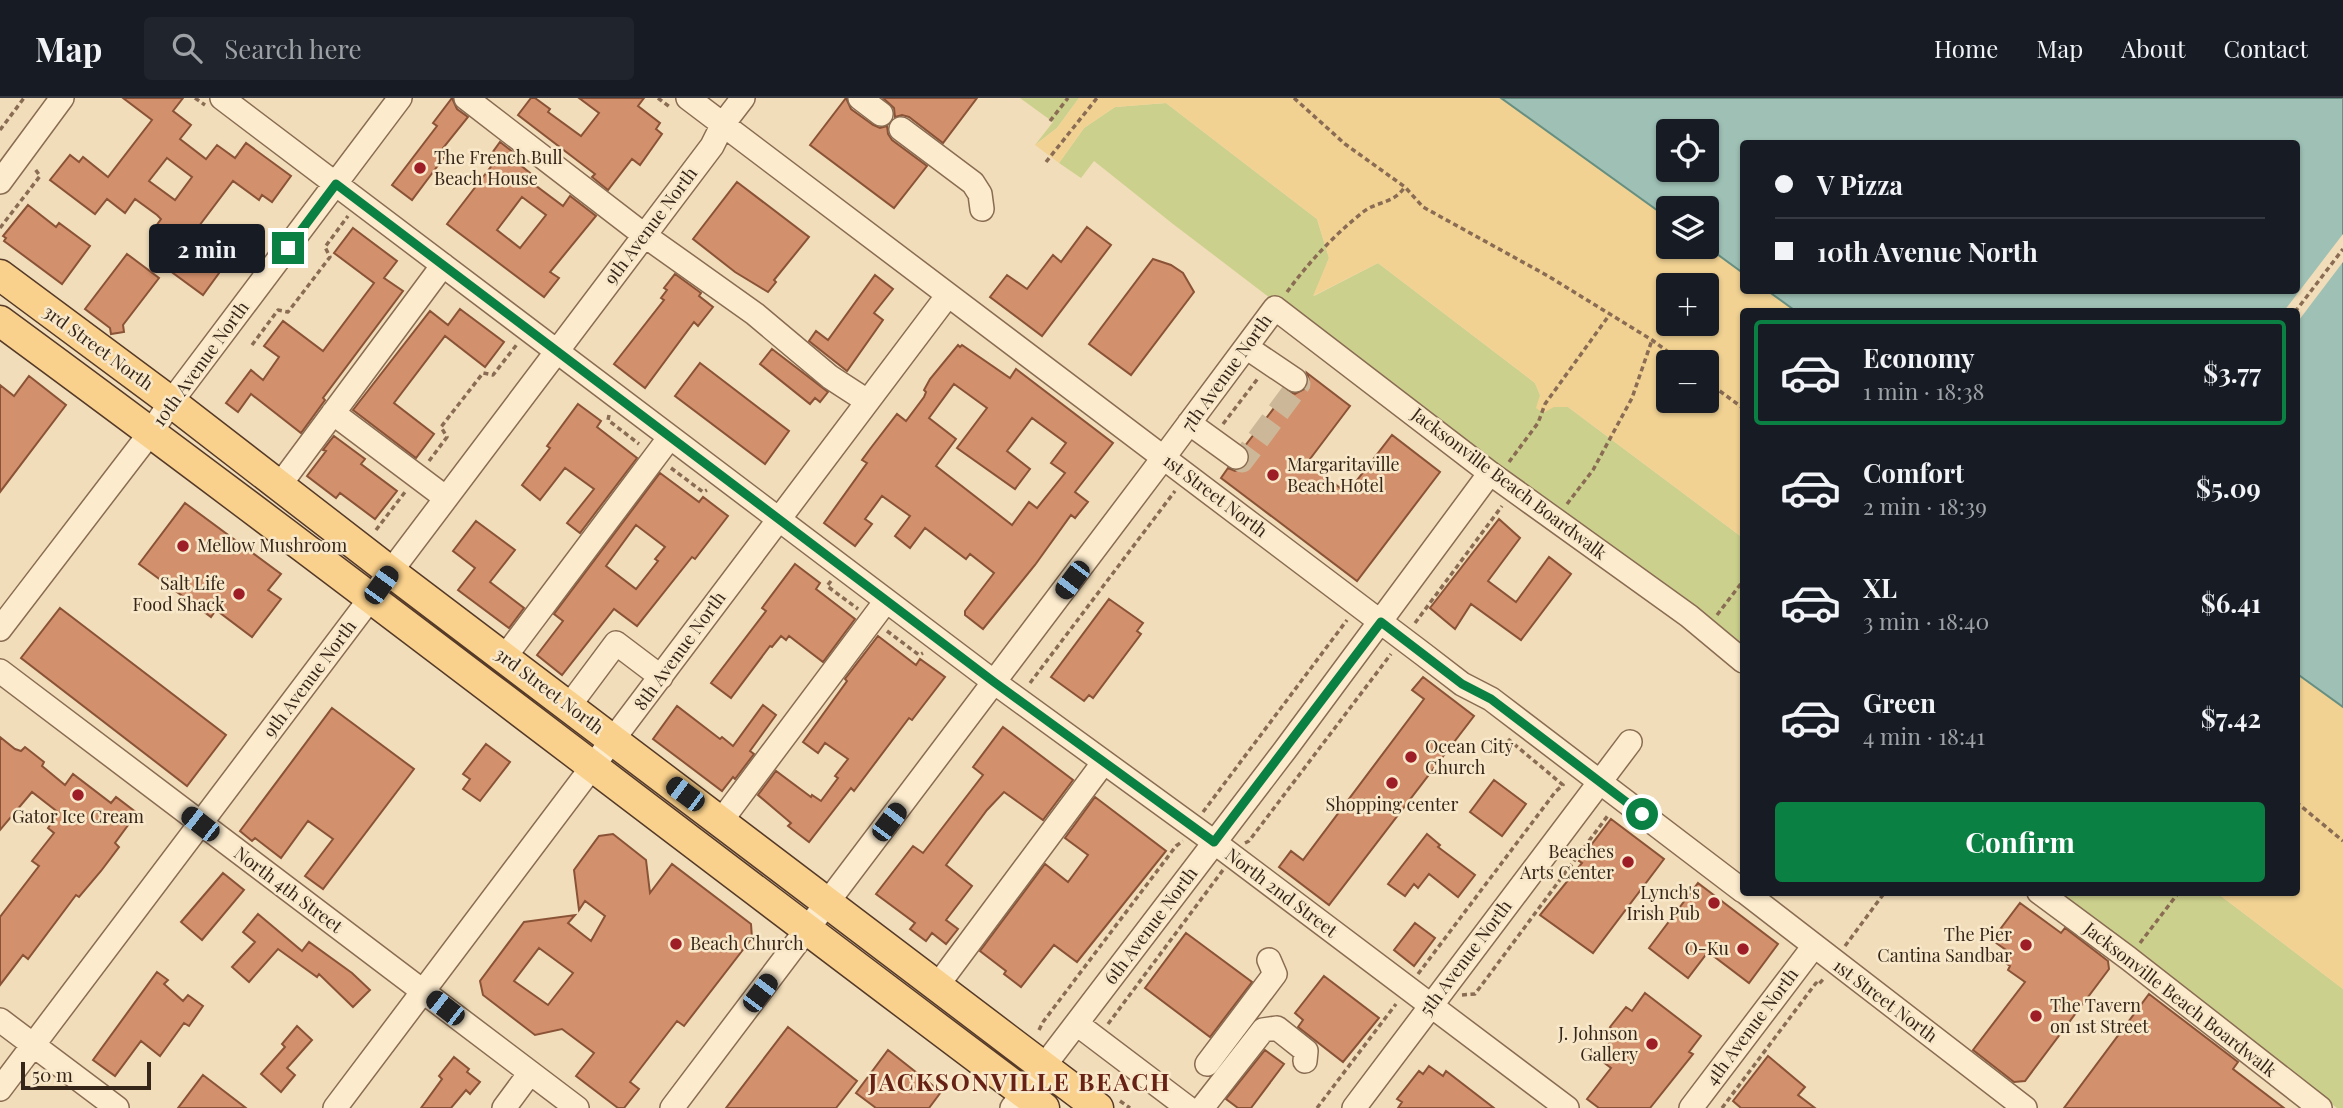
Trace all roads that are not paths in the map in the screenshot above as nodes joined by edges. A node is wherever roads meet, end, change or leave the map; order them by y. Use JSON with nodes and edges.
{"nodes":[{"id":1,"x":62,"y":98,"type":"edge"},
{"id":2,"x":222,"y":98,"type":"edge"},
{"id":3,"x":400,"y":98,"type":"edge"},
{"id":4,"x":467,"y":98,"type":"edge"},
{"id":5,"x":688,"y":98,"type":"edge"},
{"id":6,"x":743,"y":98,"type":"edge"},
{"id":7,"x":860,"y":98,"type":"edge"},
{"id":8,"x":881,"y":114,"type":"dead end"},
{"id":9,"x":723,"y":124,"type":"junction"},
{"id":10,"x":901,"y":129,"type":"dead end"},
{"id":11,"x":0,"y":182,"type":"edge"},
{"id":12,"x":336,"y":184,"type":"junction"},
{"id":13,"x":982,"y":209,"type":"dead end"},
{"id":14,"x":644,"y":235,"type":"junction"},
{"id":15,"x":443,"y":265,"type":"junction"},
{"id":16,"x":0,"y":275,"type":"edge"},
{"id":17,"x":948,"y":295,"type":"junction"},
{"id":18,"x":1275,"y":308,"type":"joint"},
{"id":19,"x":0,"y":321,"type":"edge"},
{"id":20,"x":1246,"y":347,"type":"junction"},
{"id":21,"x":556,"y":351,"type":"junction"},
{"id":22,"x":1295,"y":380,"type":"dead end"},
{"id":23,"x":867,"y":401,"type":"junction"},
{"id":24,"x":171,"y":402,"type":"junction"},
{"id":25,"x":333,"y":413,"type":"junction"},
{"id":26,"x":1189,"y":424,"type":"junction"},
{"id":27,"x":151,"y":432,"type":"junction"},
{"id":28,"x":670,"y":437,"type":"junction"},
{"id":29,"x":1236,"y":457,"type":"dead end"},
{"id":30,"x":1159,"y":465,"type":"junction"},
{"id":31,"x":1500,"y":480,"type":"junction"},
{"id":32,"x":279,"y":485,"type":"junction"},
{"id":33,"x":446,"y":498,"type":"junction"},
{"id":34,"x":778,"y":518,"type":"junction"},
{"id":35,"x":391,"y":572,"type":"junction"},
{"id":36,"x":371,"y":599,"type":"junction"},
{"id":37,"x":886,"y":601,"type":"junction"},
{"id":38,"x":0,"y":629,"type":"edge"},
{"id":39,"x":1375,"y":629,"type":"junction"},
{"id":40,"x":504,"y":657,"type":"junction"},
{"id":41,"x":1740,"y":658,"type":"edge"},
{"id":42,"x":0,"y":671,"type":"edge"},
{"id":43,"x":661,"y":677,"type":"junction"},
{"id":44,"x":994,"y":682,"type":"junction"},
{"id":45,"x":569,"y":706,"type":"junction"},
{"id":46,"x":614,"y":740,"type":"junction"},
{"id":47,"x":1630,"y":742,"type":"dead end"},
{"id":48,"x":1104,"y":762,"type":"junction"},
{"id":49,"x":591,"y":767,"type":"junction"},
{"id":50,"x":1599,"y":782,"type":"junction"},
{"id":51,"x":721,"y":821,"type":"junction"},
{"id":52,"x":200,"y":824,"type":"junction"},
{"id":53,"x":1214,"y":842,"type":"junction"},
{"id":54,"x":1740,"y":889,"type":"edge"},
{"id":55,"x":1749,"y":896,"type":"edge"},
{"id":56,"x":2044,"y":896,"type":"edge"},
{"id":57,"x":828,"y":903,"type":"junction"},
{"id":58,"x":808,"y":929,"type":"junction"},
{"id":59,"x":1814,"y":946,"type":"junction"},
{"id":60,"x":1269,"y":960,"type":"dead end"},
{"id":61,"x":937,"y":986,"type":"junction"},
{"id":62,"x":424,"y":991,"type":"junction"},
{"id":63,"x":1437,"y":1012,"type":"junction"},
{"id":64,"x":0,"y":1020,"type":"edge"},
{"id":65,"x":1077,"y":1024,"type":"junction"},
{"id":66,"x":33,"y":1045,"type":"junction"},
{"id":67,"x":1305,"y":1061,"type":"dead end"},
{"id":68,"x":1207,"y":1064,"type":"dead end"},
{"id":69,"x":1044,"y":1068,"type":"junction"},
{"id":70,"x":530,"y":1073,"type":"junction"},
{"id":71,"x":0,"y":1089,"type":"edge"},
{"id":72,"x":1026,"y":1103,"type":"edge"},
{"id":73,"x":117,"y":1108,"type":"edge"},
{"id":74,"x":335,"y":1108,"type":"edge"},
{"id":75,"x":504,"y":1108,"type":"edge"},
{"id":76,"x":576,"y":1108,"type":"edge"},
{"id":77,"x":672,"y":1108,"type":"edge"},
{"id":78,"x":1098,"y":1108,"type":"edge"},
{"id":79,"x":1188,"y":1108,"type":"edge"},
{"id":80,"x":1202,"y":1108,"type":"edge"},
{"id":81,"x":1354,"y":1108,"type":"edge"},
{"id":82,"x":1567,"y":1108,"type":"edge"},
{"id":83,"x":1692,"y":1108,"type":"edge"},
{"id":84,"x":2025,"y":1108,"type":"edge"},
{"id":85,"x":2320,"y":1108,"type":"edge"}],
"edges":[{"from":1,"to":11,"type":"street"},
{"from":2,"to":12,"type":"street","name":"North 2nd Street"},
{"from":3,"to":12,"type":"street","name":"10th Avenue North"},
{"from":4,"to":14,"type":"street"},
{"from":5,"to":9,"type":"street","name":"1st Street North"},
{"from":6,"to":9,"type":"street","name":"9th Avenue North"},
{"from":7,"to":8,"type":"street"},
{"from":9,"to":14,"type":"street","name":"9th Avenue North"},
{"from":9,"to":17,"type":"street","name":"1st Street North"},
{"from":10,"to":13,"type":"street"},
{"from":12,"to":15,"type":"street","name":"North 2nd Street"},
{"from":12,"to":24,"type":"street","name":"10th Avenue North"},
{"from":14,"to":21,"type":"street","name":"9th Avenue North"},
{"from":14,"to":23,"type":"street"},
{"from":15,"to":21,"type":"street","name":"North 2nd Street"},
{"from":15,"to":25,"type":"street"},
{"from":16,"to":24,"type":"main road","name":"3rd Street North"},
{"from":17,"to":23,"type":"street","name":"8th Avenue North"},
{"from":17,"to":30,"type":"street","name":"1st Street North"},
{"from":18,"to":20,"type":"street","name":"7th Avenue North"},
{"from":18,"to":31,"type":"street","name":"Jacksonville Beach Boardwalk"},
{"from":19,"to":27,"type":"main road","name":"3rd Street North"},
{"from":20,"to":22,"type":"street"},
{"from":20,"to":26,"type":"street","name":"7th Avenue North"},
{"from":21,"to":28,"type":"street","name":"North 2nd Street"},
{"from":21,"to":33,"type":"street","name":"9th Avenue North"},
{"from":23,"to":34,"type":"street","name":"8th Avenue North"},
{"from":24,"to":27,"type":"street","name":"10th Avenue North"},
{"from":24,"to":32,"type":"main road","name":"3rd Street North"},
{"from":25,"to":32,"type":"street"},
{"from":25,"to":33,"type":"street"},
{"from":26,"to":29,"type":"street"},
{"from":26,"to":30,"type":"street","name":"7th Avenue North"},
{"from":27,"to":36,"type":"main road","name":"3rd Street North"},
{"from":27,"to":38,"type":"street","name":"10th Avenue North"},
{"from":28,"to":34,"type":"street","name":"North 2nd Street"},
{"from":28,"to":40,"type":"street"},
{"from":30,"to":39,"type":"street","name":"1st Street North"},
{"from":30,"to":44,"type":"street","name":"7th Avenue North"},
{"from":31,"to":39,"type":"street","name":"6th Avenue North"},
{"from":31,"to":41,"type":"street","name":"Jacksonville Beach Boardwalk"},
{"from":32,"to":35,"type":"main road","name":"3rd Street North"},
{"from":33,"to":35,"type":"street","name":"9th Avenue North"},
{"from":34,"to":37,"type":"street","name":"North 2nd Street"},
{"from":34,"to":43,"type":"street","name":"8th Avenue North"},
{"from":35,"to":36,"type":"street","name":"9th Avenue North"},
{"from":35,"to":40,"type":"main road","name":"3rd Street North"},
{"from":36,"to":49,"type":"main road","name":"3rd Street North"},
{"from":36,"to":52,"type":"street","name":"9th Avenue North"},
{"from":37,"to":44,"type":"street","name":"North 2nd Street"},
{"from":37,"to":51,"type":"street"},
{"from":39,"to":50,"type":"street","name":"1st Street North"},
{"from":39,"to":53,"type":"street","name":"6th Avenue North"},
{"from":40,"to":45,"type":"main road","name":"3rd Street North"},
{"from":42,"to":52,"type":"street","name":"North 4th Street"},
{"from":43,"to":45,"type":"street"},
{"from":43,"to":46,"type":"street","name":"8th Avenue North"},
{"from":44,"to":48,"type":"street","name":"North 2nd Street"},
{"from":44,"to":57,"type":"street","name":"7th Avenue North"},
{"from":45,"to":46,"type":"main road","name":"3rd Street North"},
{"from":46,"to":49,"type":"street","name":"8th Avenue North"},
{"from":46,"to":51,"type":"main road","name":"3rd Street North"},
{"from":47,"to":50,"type":"street","name":"5th Avenue North"},
{"from":48,"to":53,"type":"street","name":"North 2nd Street"},
{"from":48,"to":61,"type":"street"},
{"from":49,"to":58,"type":"main road","name":"3rd Street North"},
{"from":49,"to":62,"type":"street","name":"8th Avenue North"},
{"from":50,"to":54,"type":"street","name":"1st Street North"},
{"from":50,"to":63,"type":"street","name":"5th Avenue North"},
{"from":51,"to":57,"type":"main road","name":"3rd Street North"},
{"from":52,"to":62,"type":"street","name":"North 4th Street"},
{"from":52,"to":66,"type":"street","name":"9th Avenue North"},
{"from":53,"to":63,"type":"street","name":"North 2nd Street"},
{"from":53,"to":65,"type":"street","name":"6th Avenue North"},
{"from":55,"to":59,"type":"street","name":"1st Street North"},
{"from":56,"to":85,"type":"street","name":"Jacksonville Beach Boardwalk"},
{"from":57,"to":58,"type":"street","name":"7th Avenue North"},
{"from":57,"to":61,"type":"main road","name":"3rd Street North"},
{"from":58,"to":72,"type":"main road","name":"3rd Street North"},
{"from":58,"to":77,"type":"street","name":"7th Avenue North"},
{"from":59,"to":83,"type":"street","name":"4th Avenue North"},
{"from":59,"to":84,"type":"street","name":"1st Street North"},
{"from":60,"to":68,"type":"street"},
{"from":61,"to":69,"type":"main road","name":"3rd Street North"},
{"from":62,"to":70,"type":"street","name":"North 4th Street"},
{"from":62,"to":74,"type":"street","name":"8th Avenue North"},
{"from":63,"to":81,"type":"street","name":"5th Avenue North"},
{"from":63,"to":82,"type":"street","name":"North 2nd Street"},
{"from":64,"to":66,"type":"street"},
{"from":65,"to":69,"type":"street","name":"6th Avenue North"},
{"from":65,"to":79,"type":"street"},
{"from":66,"to":71,"type":"street","name":"9th Avenue North"},
{"from":66,"to":73,"type":"street"},
{"from":67,"to":80,"type":"street"},
{"from":69,"to":72,"type":"street","name":"6th Avenue North"},
{"from":69,"to":78,"type":"main road","name":"3rd Street North"},
{"from":70,"to":75,"type":"street"},
{"from":70,"to":76,"type":"street","name":"North 4th Street"}]}
